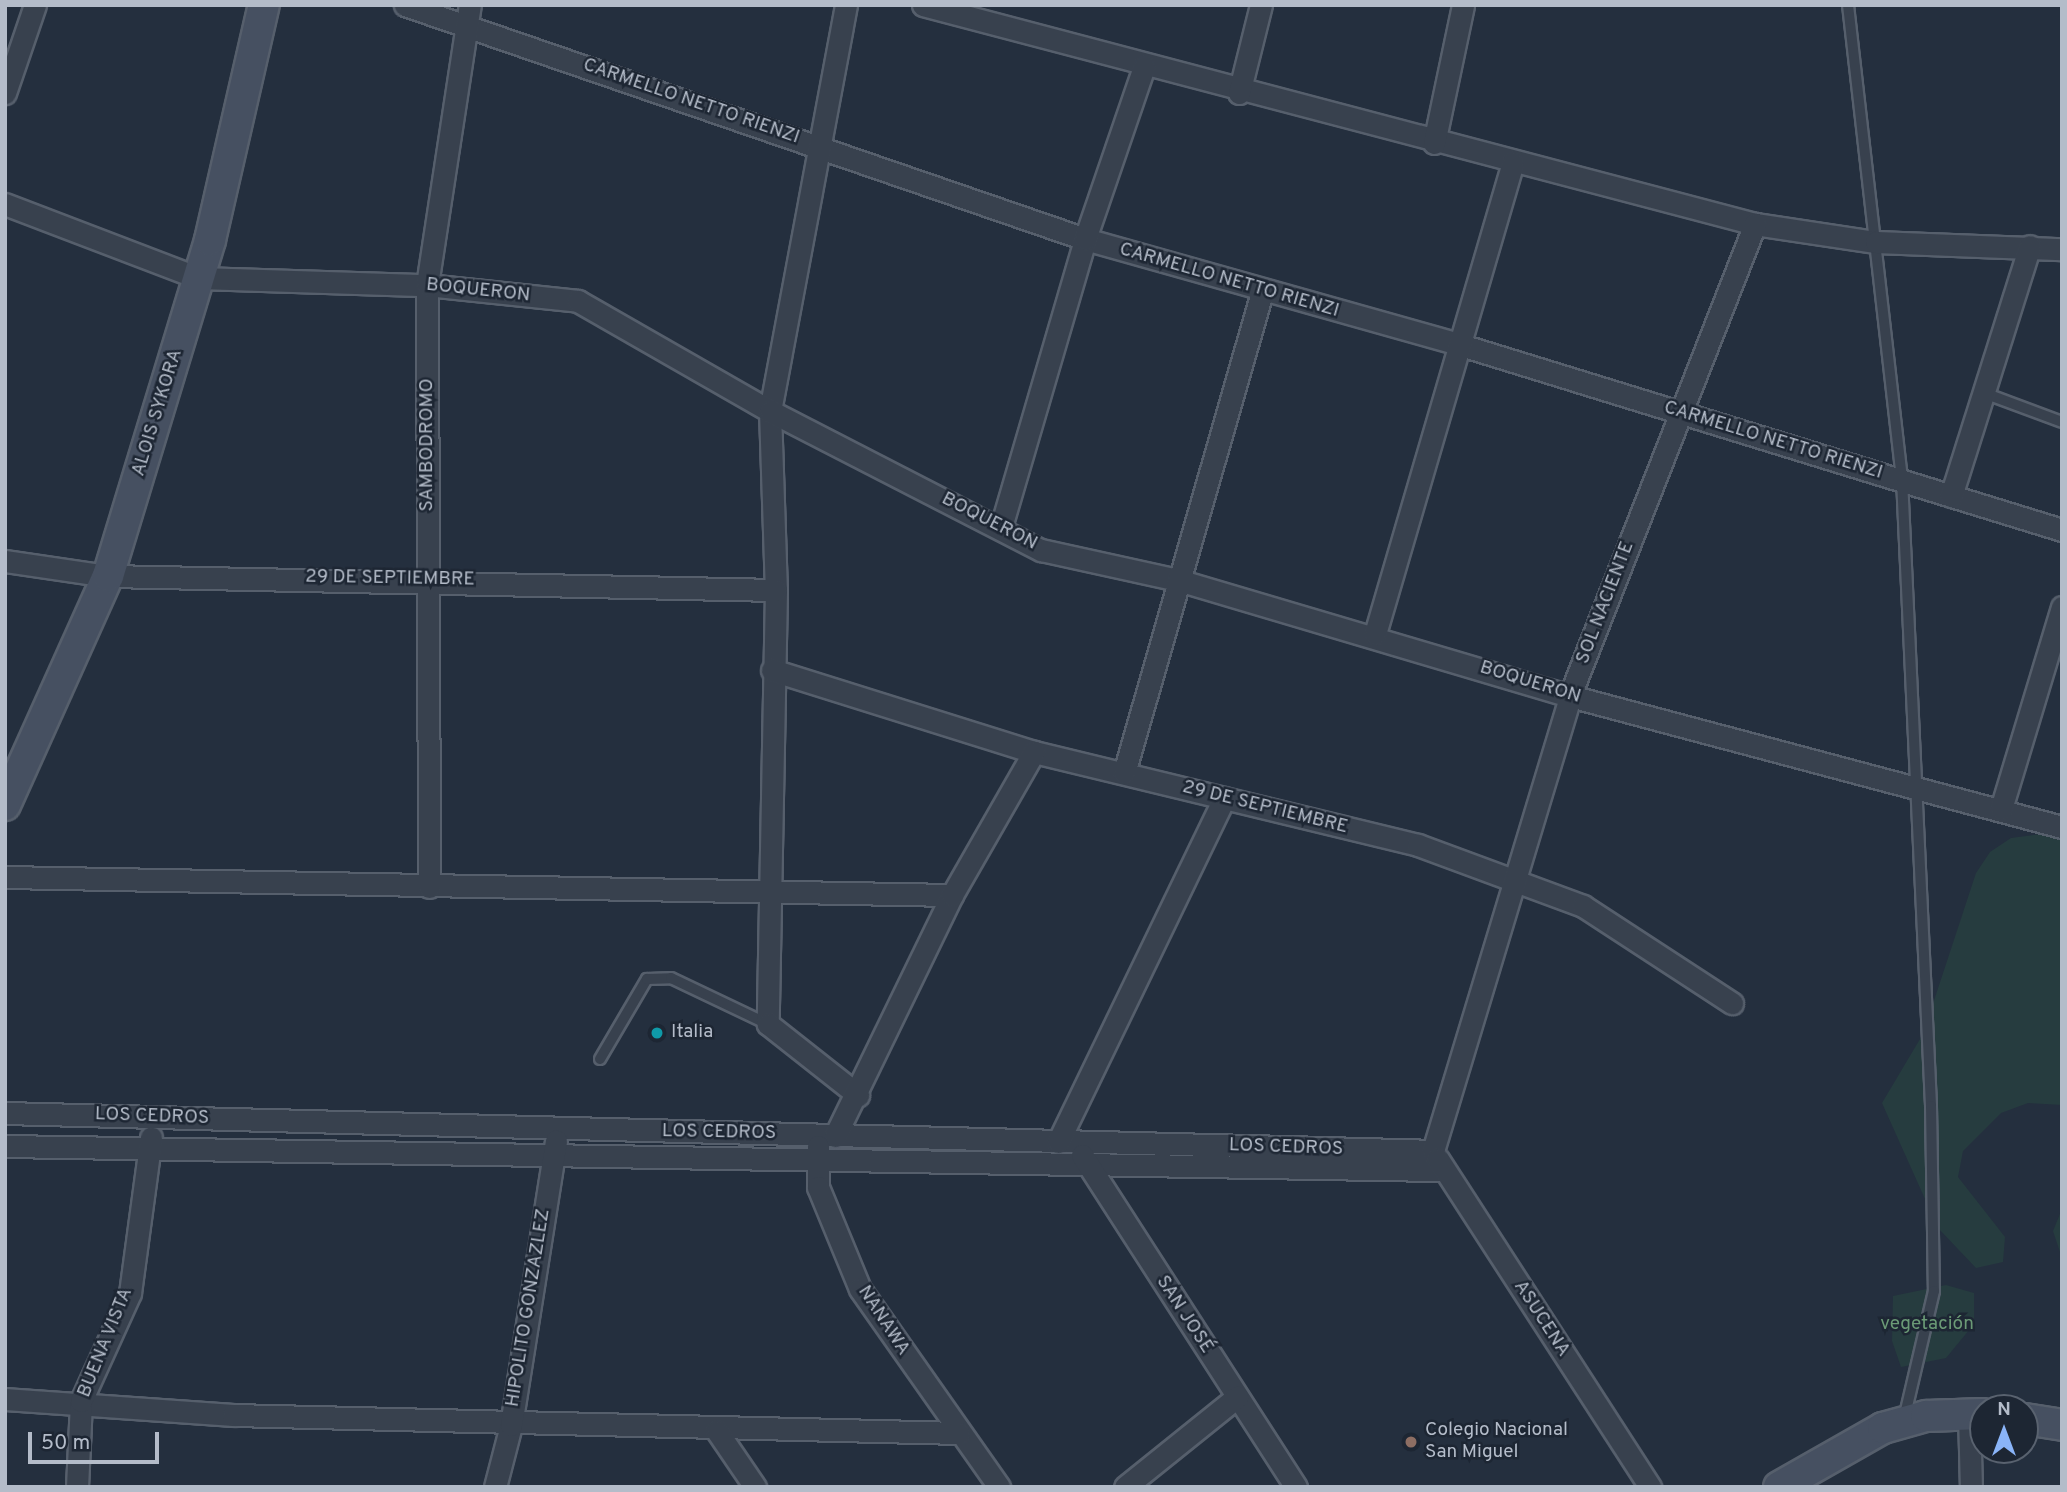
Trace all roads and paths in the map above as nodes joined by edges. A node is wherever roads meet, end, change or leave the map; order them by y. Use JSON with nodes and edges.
{"nodes":[{"id":1,"x":35,"y":5,"type":"edge"},
{"id":2,"x":264,"y":5,"type":"edge"},
{"id":3,"x":405,"y":5,"type":"edge"},
{"id":4,"x":846,"y":5,"type":"edge"},
{"id":5,"x":923,"y":5,"type":"edge"},
{"id":6,"x":1261,"y":5,"type":"edge"},
{"id":7,"x":1463,"y":5,"type":"edge"},
{"id":8,"x":1848,"y":5,"type":"edge"},
{"id":9,"x":469,"y":15,"type":"edge"},
{"id":10,"x":1144,"y":67,"type":"junction"},
{"id":11,"x":5,"y":93,"type":"edge"},
{"id":12,"x":1239,"y":93,"type":"junction"},
{"id":13,"x":1434,"y":143,"type":"junction"},
{"id":14,"x":821,"y":147,"type":"junction"},
{"id":15,"x":1513,"y":163,"type":"junction"},
{"id":16,"x":5,"y":204,"type":"edge"},
{"id":17,"x":1755,"y":224,"type":"junction"},
{"id":18,"x":1085,"y":239,"type":"junction"},
{"id":19,"x":1876,"y":242,"type":"junction"},
{"id":20,"x":2030,"y":246,"type":"junction"},
{"id":21,"x":2062,"y":249,"type":"edge"},
{"id":22,"x":199,"y":278,"type":"junction"},
{"id":23,"x":426,"y":285,"type":"junction"},
{"id":24,"x":1262,"y":292,"type":"junction"},
{"id":25,"x":1461,"y":345,"type":"junction"},
{"id":26,"x":1984,"y":393,"type":"junction"},
{"id":27,"x":770,"y":411,"type":"junction"},
{"id":28,"x":1681,"y":414,"type":"junction"},
{"id":29,"x":2062,"y":422,"type":"edge"},
{"id":30,"x":1902,"y":479,"type":"junction"},
{"id":31,"x":1951,"y":496,"type":"junction"},
{"id":32,"x":1001,"y":527,"type":"junction"},
{"id":33,"x":2062,"y":530,"type":"edge"},
{"id":34,"x":5,"y":561,"type":"edge"},
{"id":35,"x":108,"y":576,"type":"junction"},
{"id":36,"x":429,"y":578,"type":"junction"},
{"id":37,"x":1178,"y":580,"type":"junction"},
{"id":38,"x":776,"y":590,"type":"junction"},
{"id":39,"x":2062,"y":607,"type":"edge"},
{"id":40,"x":1375,"y":634,"type":"junction"},
{"id":41,"x":772,"y":670,"type":"junction"},
{"id":42,"x":1570,"y":696,"type":"junction"},
{"id":43,"x":1034,"y":752,"type":"junction"},
{"id":44,"x":1124,"y":774,"type":"junction"},
{"id":45,"x":1916,"y":787,"type":"junction"},
{"id":46,"x":1224,"y":798,"type":"junction"},
{"id":47,"x":5,"y":806,"type":"edge"},
{"id":48,"x":2000,"y":809,"type":"junction"},
{"id":49,"x":2062,"y":827,"type":"edge"},
{"id":50,"x":5,"y":877,"type":"edge"},
{"id":51,"x":1513,"y":880,"type":"junction"},
{"id":52,"x":429,"y":887,"type":"junction"},
{"id":53,"x":768,"y":893,"type":"junction"},
{"id":54,"x":952,"y":895,"type":"junction"},
{"id":55,"x":1732,"y":1003,"type":"dead end"},
{"id":56,"x":768,"y":1024,"type":"junction"},
{"id":57,"x":600,"y":1059,"type":"dead end"},
{"id":58,"x":859,"y":1095,"type":"junction"},
{"id":59,"x":5,"y":1114,"type":"edge"},
{"id":60,"x":156,"y":1118,"type":"junction"},
{"id":61,"x":558,"y":1128,"type":"junction"},
{"id":62,"x":826,"y":1135,"type":"junction"},
{"id":63,"x":1065,"y":1142,"type":"junction"},
{"id":64,"x":5,"y":1146,"type":"edge"},
{"id":65,"x":148,"y":1148,"type":"junction"},
{"id":66,"x":554,"y":1155,"type":"junction"},
{"id":67,"x":818,"y":1159,"type":"junction"},
{"id":68,"x":1438,"y":1161,"type":"junction"},
{"id":69,"x":1088,"y":1164,"type":"junction"},
{"id":70,"x":1237,"y":1397,"type":"junction"},
{"id":71,"x":5,"y":1399,"type":"edge"},
{"id":72,"x":81,"y":1401,"type":"junction"},
{"id":73,"x":1969,"y":1415,"type":"edge"},
{"id":74,"x":1903,"y":1421,"type":"junction"},
{"id":75,"x":2039,"y":1421,"type":"edge"},
{"id":76,"x":511,"y":1425,"type":"junction"},
{"id":77,"x":2062,"y":1425,"type":"edge"},
{"id":78,"x":717,"y":1431,"type":"junction"},
{"id":79,"x":959,"y":1433,"type":"junction"},
{"id":80,"x":1973,"y":1464,"type":"edge"},
{"id":81,"x":77,"y":1487,"type":"edge"},
{"id":82,"x":495,"y":1487,"type":"edge"},
{"id":83,"x":755,"y":1487,"type":"edge"},
{"id":84,"x":999,"y":1487,"type":"edge"},
{"id":85,"x":1125,"y":1487,"type":"edge"},
{"id":86,"x":1296,"y":1487,"type":"edge"},
{"id":87,"x":1650,"y":1487,"type":"edge"},
{"id":88,"x":1779,"y":1487,"type":"edge"},
{"id":89,"x":1971,"y":1487,"type":"edge"}],
"edges":[{"from":1,"to":11,"type":"street"},
{"from":2,"to":22,"type":"street","name":"ALOIS SYKORA"},
{"from":3,"to":9,"type":"street","name":"CARMELLO NETTO RIENZI"},
{"from":4,"to":14,"type":"street"},
{"from":5,"to":10,"type":"street"},
{"from":6,"to":12,"type":"street"},
{"from":7,"to":13,"type":"street"},
{"from":8,"to":19,"type":"lane"},
{"from":9,"to":14,"type":"street","name":"CARMELLO NETTO RIENZI"},
{"from":9,"to":23,"type":"street","name":"SAMBODROMO"},
{"from":10,"to":12,"type":"street"},
{"from":10,"to":18,"type":"street"},
{"from":12,"to":13,"type":"street"},
{"from":13,"to":15,"type":"street"},
{"from":14,"to":18,"type":"street","name":"CARMELLO NETTO RIENZI"},
{"from":14,"to":27,"type":"street"},
{"from":15,"to":17,"type":"street"},
{"from":15,"to":25,"type":"street"},
{"from":16,"to":22,"type":"street","name":"BOQUERON"},
{"from":17,"to":19,"type":"street"},
{"from":17,"to":28,"type":"street","name":"SOL NACIENTE"},
{"from":18,"to":24,"type":"street","name":"CARMELLO NETTO RIENZI"},
{"from":18,"to":32,"type":"street"},
{"from":19,"to":20,"type":"street"},
{"from":19,"to":30,"type":"lane"},
{"from":20,"to":21,"type":"street"},
{"from":20,"to":26,"type":"street"},
{"from":22,"to":23,"type":"street","name":"BOQUERON"},
{"from":22,"to":35,"type":"street","name":"ALOIS SYKORA"},
{"from":23,"to":27,"type":"street","name":"BOQUERON"},
{"from":23,"to":36,"type":"street","name":"SAMBODROMO"},
{"from":24,"to":25,"type":"street","name":"CARMELLO NETTO RIENZI"},
{"from":24,"to":37,"type":"street"},
{"from":25,"to":28,"type":"street","name":"CARMELLO NETTO RIENZI"},
{"from":25,"to":40,"type":"street"},
{"from":26,"to":29,"type":"lane"},
{"from":26,"to":31,"type":"street"},
{"from":27,"to":32,"type":"street","name":"BOQUERON"},
{"from":27,"to":38,"type":"street"},
{"from":28,"to":30,"type":"street","name":"CARMELLO NETTO RIENZI"},
{"from":28,"to":42,"type":"street","name":"SOL NACIENTE"},
{"from":30,"to":31,"type":"street","name":"CARMELLO NETTO RIENZI"},
{"from":30,"to":45,"type":"lane"},
{"from":31,"to":33,"type":"street","name":"CARMELLO NETTO RIENZI"},
{"from":32,"to":37,"type":"street","name":"BOQUERON"},
{"from":34,"to":35,"type":"street","name":"29 DE SEPTIEMBRE"},
{"from":35,"to":36,"type":"street","name":"29 DE SEPTIEMBRE"},
{"from":35,"to":47,"type":"street","name":"ALOIS SYKORA"},
{"from":36,"to":38,"type":"street","name":"29 DE SEPTIEMBRE"},
{"from":36,"to":52,"type":"street","name":"SAMBODROMO"},
{"from":37,"to":40,"type":"street","name":"BOQUERON"},
{"from":37,"to":44,"type":"street"},
{"from":38,"to":41,"type":"street"},
{"from":39,"to":48,"type":"street"},
{"from":40,"to":42,"type":"street","name":"BOQUERON"},
{"from":41,"to":43,"type":"street","name":"29 DE SEPTIEMBRE"},
{"from":41,"to":53,"type":"street"},
{"from":42,"to":45,"type":"street","name":"BOQUERON"},
{"from":42,"to":51,"type":"street","name":"SOL NACIENTE"},
{"from":43,"to":44,"type":"street","name":"29 DE SEPTIEMBRE"},
{"from":43,"to":54,"type":"street"},
{"from":44,"to":46,"type":"street","name":"29 DE SEPTIEMBRE"},
{"from":45,"to":48,"type":"street","name":"BOQUERON"},
{"from":45,"to":74,"type":"lane"},
{"from":46,"to":51,"type":"street","name":"29 DE SEPTIEMBRE"},
{"from":46,"to":63,"type":"street"},
{"from":48,"to":49,"type":"street","name":"BOQUERON"},
{"from":50,"to":52,"type":"street"},
{"from":51,"to":55,"type":"street","name":"29 DE SEPTIEMBRE"},
{"from":51,"to":68,"type":"street","name":"SOL NACIENTE"},
{"from":52,"to":53,"type":"street"},
{"from":53,"to":54,"type":"street"},
{"from":53,"to":56,"type":"street"},
{"from":54,"to":58,"type":"street"},
{"from":56,"to":57,"type":"lane"},
{"from":56,"to":58,"type":"street"},
{"from":58,"to":62,"type":"street"},
{"from":59,"to":60,"type":"street","name":"LOS CEDROS"},
{"from":60,"to":61,"type":"street","name":"LOS CEDROS"},
{"from":60,"to":65,"type":"street","name":"BUENA VISTA"},
{"from":61,"to":62,"type":"street","name":"LOS CEDROS"},
{"from":61,"to":66,"type":"street","name":"HIPOLITO GONZAZLEZ"},
{"from":62,"to":63,"type":"street","name":"LOS CEDROS"},
{"from":62,"to":67,"type":"street","name":"NANAWA"},
{"from":63,"to":68,"type":"street","name":"LOS CEDROS"},
{"from":63,"to":69,"type":"street","name":"SAN JOSÉ"},
{"from":64,"to":65,"type":"street"},
{"from":65,"to":66,"type":"street"},
{"from":65,"to":72,"type":"street","name":"BUENA VISTA"},
{"from":66,"to":67,"type":"street"},
{"from":66,"to":76,"type":"street","name":"HIPOLITO GONZAZLEZ"},
{"from":67,"to":69,"type":"street"},
{"from":67,"to":79,"type":"street","name":"NANAWA"},
{"from":68,"to":69,"type":"street"},
{"from":68,"to":87,"type":"street","name":"ASUCENA"},
{"from":69,"to":70,"type":"street","name":"SAN JOSÉ"},
{"from":70,"to":85,"type":"street"},
{"from":70,"to":86,"type":"street","name":"SAN JOSÉ"},
{"from":71,"to":72,"type":"street"},
{"from":72,"to":76,"type":"street"},
{"from":72,"to":81,"type":"street","name":"BUENA VISTA"},
{"from":73,"to":74,"type":"street"},
{"from":74,"to":88,"type":"street"},
{"from":75,"to":77,"type":"street"},
{"from":76,"to":78,"type":"street"},
{"from":76,"to":82,"type":"street","name":"HIPOLITO GONZAZLEZ"},
{"from":78,"to":79,"type":"street"},
{"from":78,"to":83,"type":"street"},
{"from":79,"to":84,"type":"street","name":"NANAWA"},
{"from":80,"to":89,"type":"street"}]}
